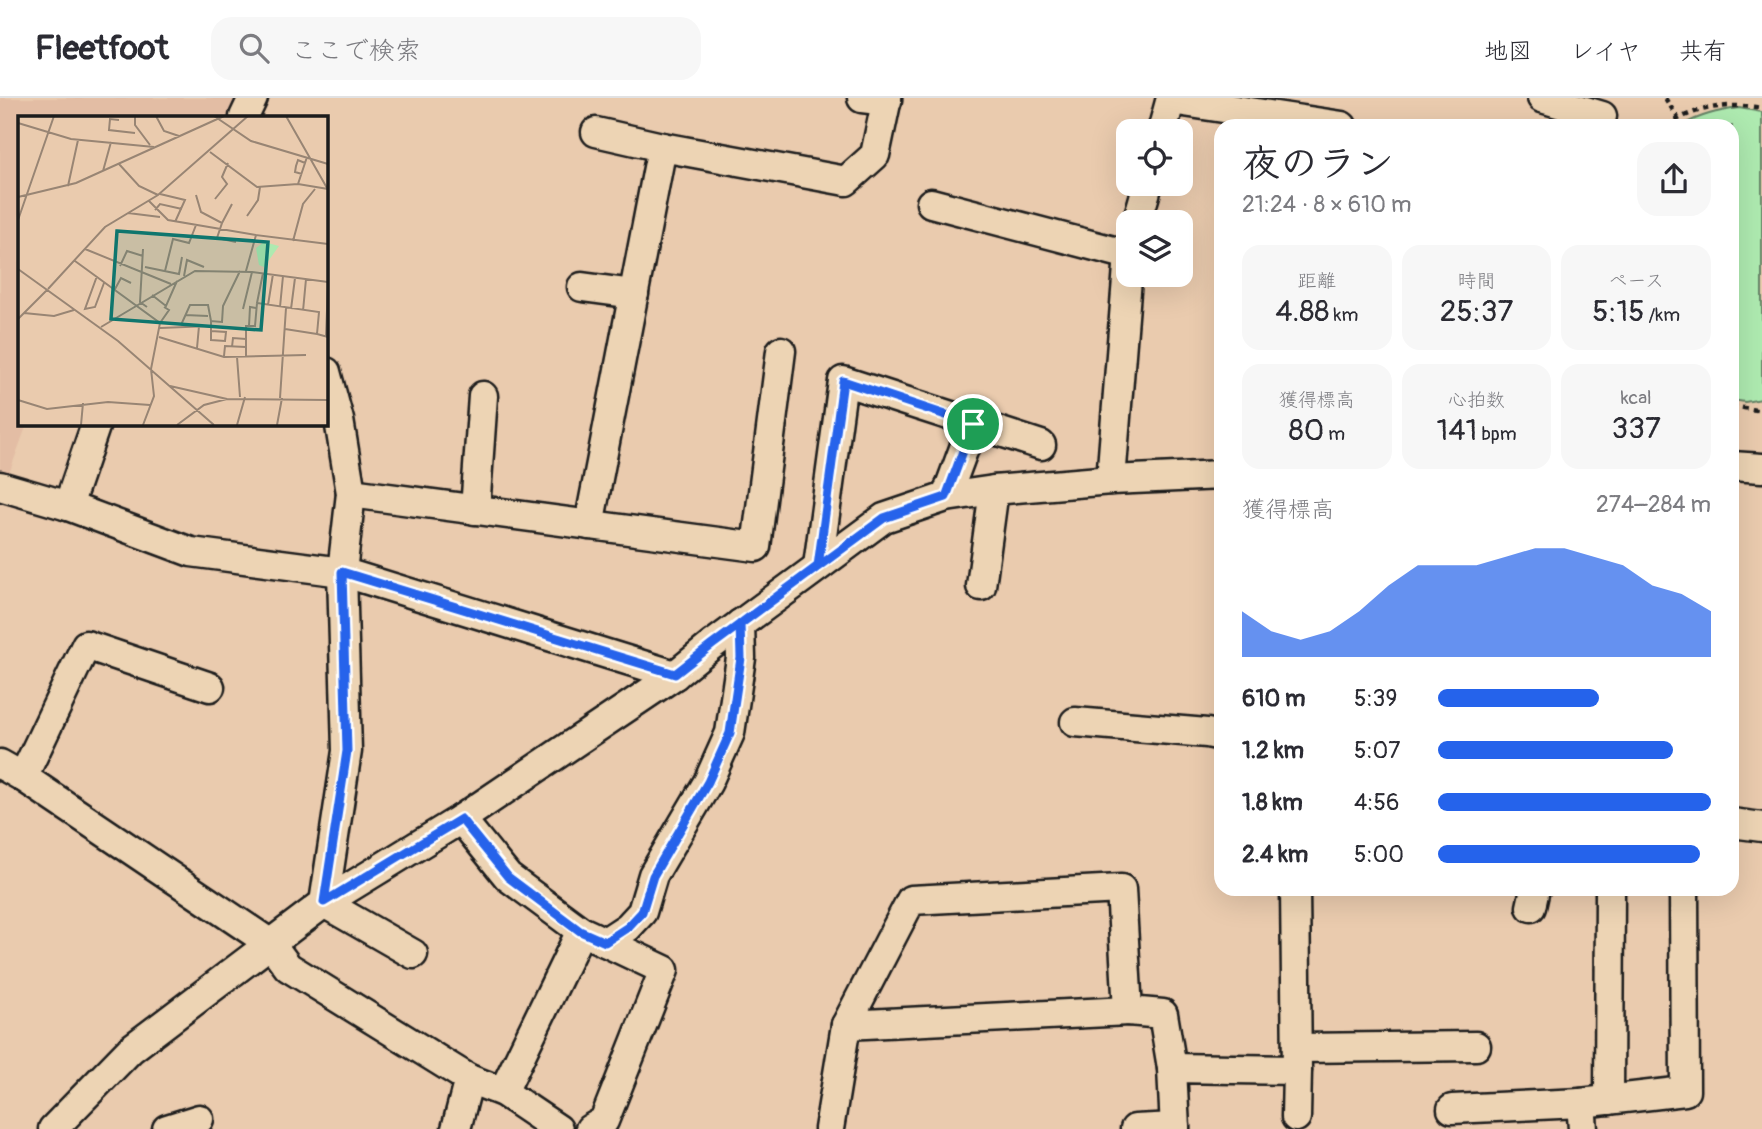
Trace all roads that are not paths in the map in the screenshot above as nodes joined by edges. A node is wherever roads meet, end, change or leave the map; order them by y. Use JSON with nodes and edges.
{"nodes":[{"id":1,"x":253,"y":98,"type":"edge"},
{"id":2,"x":1542,"y":98,"type":"edge"},
{"id":3,"x":878,"y":99,"type":"edge"},
{"id":4,"x":1171,"y":99,"type":"edge"},
{"id":5,"x":1603,"y":113,"type":"edge"},
{"id":6,"x":244,"y":116,"type":"edge"},
{"id":7,"x":1165,"y":119,"type":"edge"},
{"id":8,"x":1298,"y":119,"type":"edge"},
{"id":9,"x":596,"y":132,"type":"dead end"},
{"id":10,"x":662,"y":147,"type":"junction"},
{"id":11,"x":931,"y":203,"type":"dead end"},
{"id":12,"x":1116,"y":252,"type":"edge"},
{"id":13,"x":582,"y":287,"type":"dead end"},
{"id":14,"x":1126,"y":287,"type":"edge"},
{"id":15,"x":634,"y":294,"type":"junction"},
{"id":16,"x":781,"y":351,"type":"dead end"},
{"id":17,"x":327,"y":376,"type":"edge"},
{"id":18,"x":483,"y":396,"type":"dead end"},
{"id":19,"x":973,"y":424,"type":"junction"},
{"id":20,"x":96,"y":425,"type":"edge"},
{"id":21,"x":1041,"y":446,"type":"dead end"},
{"id":22,"x":1739,"y":466,"type":"edge"},
{"id":23,"x":1762,"y":468,"type":"edge"},
{"id":24,"x":1214,"y":475,"type":"edge"},
{"id":25,"x":1111,"y":480,"type":"junction"},
{"id":26,"x":0,"y":486,"type":"edge"},
{"id":27,"x":994,"y":490,"type":"junction"},
{"id":28,"x":351,"y":493,"type":"junction"},
{"id":29,"x":946,"y":497,"type":"junction"},
{"id":30,"x":68,"y":506,"type":"junction"},
{"id":31,"x":475,"y":510,"type":"junction"},
{"id":32,"x":589,"y":524,"type":"junction"},
{"id":33,"x":818,"y":566,"type":"junction"},
{"id":34,"x":342,"y":572,"type":"junction"},
{"id":35,"x":981,"y":586,"type":"dead end"},
{"id":36,"x":740,"y":624,"type":"junction"},
{"id":37,"x":675,"y":674,"type":"junction"},
{"id":38,"x":210,"y":687,"type":"dead end"},
{"id":39,"x":1075,"y":722,"type":"dead end"},
{"id":40,"x":1214,"y":734,"type":"edge"},
{"id":41,"x":11,"y":771,"type":"edge"},
{"id":42,"x":461,"y":819,"type":"junction"},
{"id":43,"x":1739,"y":825,"type":"edge"},
{"id":44,"x":1762,"y":827,"type":"edge"},
{"id":45,"x":1295,"y":896,"type":"edge"},
{"id":46,"x":1610,"y":896,"type":"edge"},
{"id":47,"x":1684,"y":896,"type":"edge"},
{"id":48,"x":324,"y":902,"type":"junction"},
{"id":49,"x":593,"y":937,"type":"junction"},
{"id":50,"x":271,"y":944,"type":"junction"},
{"id":51,"x":413,"y":954,"type":"dead end"},
{"id":52,"x":1128,"y":1011,"type":"junction"},
{"id":53,"x":846,"y":1025,"type":"junction"},
{"id":54,"x":1476,"y":1046,"type":"dead end"},
{"id":55,"x":1297,"y":1059,"type":"junction"},
{"id":56,"x":1172,"y":1068,"type":"junction"},
{"id":57,"x":469,"y":1079,"type":"junction"},
{"id":58,"x":503,"y":1092,"type":"junction"},
{"id":59,"x":1609,"y":1100,"type":"junction"},
{"id":60,"x":1452,"y":1110,"type":"dead end"},
{"id":61,"x":1582,"y":1116,"type":"edge"},
{"id":62,"x":81,"y":1117,"type":"edge"},
{"id":63,"x":1296,"y":1117,"type":"dead end"},
{"id":64,"x":199,"y":1119,"type":"dead end"},
{"id":65,"x":1175,"y":1128,"type":"edge"},
{"id":66,"x":53,"y":1129,"type":"edge"},
{"id":67,"x":167,"y":1129,"type":"edge"},
{"id":68,"x":456,"y":1129,"type":"edge"},
{"id":69,"x":558,"y":1129,"type":"edge"},
{"id":70,"x":590,"y":1129,"type":"edge"},
{"id":71,"x":829,"y":1129,"type":"edge"},
{"id":72,"x":1135,"y":1129,"type":"edge"}],
"edges":[{"from":1,"to":6,"type":"street"},
{"from":2,"to":5,"type":"street"},
{"from":3,"to":10,"type":"street"},
{"from":4,"to":7,"type":"street"},
{"from":4,"to":8,"type":"street"},
{"from":9,"to":10,"type":"street"},
{"from":10,"to":15,"type":"street"},
{"from":11,"to":12,"type":"street"},
{"from":13,"to":15,"type":"street"},
{"from":14,"to":25,"type":"street"},
{"from":15,"to":32,"type":"street"},
{"from":16,"to":32,"type":"street"},
{"from":17,"to":28,"type":"street"},
{"from":18,"to":31,"type":"street"},
{"from":19,"to":21,"type":"street"},
{"from":19,"to":29,"type":"street"},
{"from":19,"to":33,"type":"street"},
{"from":20,"to":30,"type":"street"},
{"from":22,"to":23,"type":"street"},
{"from":24,"to":25,"type":"street"},
{"from":25,"to":27,"type":"street"},
{"from":26,"to":30,"type":"street"},
{"from":27,"to":29,"type":"street"},
{"from":27,"to":35,"type":"street"},
{"from":28,"to":31,"type":"street"},
{"from":28,"to":34,"type":"street"},
{"from":29,"to":33,"type":"street"},
{"from":30,"to":34,"type":"street"},
{"from":31,"to":32,"type":"street"},
{"from":33,"to":36,"type":"street"},
{"from":34,"to":37,"type":"street"},
{"from":34,"to":48,"type":"street"},
{"from":36,"to":37,"type":"street"},
{"from":36,"to":49,"type":"street"},
{"from":37,"to":42,"type":"street"},
{"from":38,"to":41,"type":"street"},
{"from":39,"to":40,"type":"street"},
{"from":41,"to":50,"type":"street"},
{"from":42,"to":48,"type":"street"},
{"from":42,"to":49,"type":"street"},
{"from":43,"to":44,"type":"street"},
{"from":45,"to":55,"type":"street"},
{"from":46,"to":59,"type":"street"},
{"from":47,"to":59,"type":"street"},
{"from":48,"to":50,"type":"street"},
{"from":48,"to":51,"type":"street"},
{"from":49,"to":58,"type":"street"},
{"from":49,"to":70,"type":"street"},
{"from":50,"to":57,"type":"street"},
{"from":50,"to":62,"type":"street"},
{"from":52,"to":53,"type":"street"},
{"from":52,"to":53,"type":"street"},
{"from":52,"to":56,"type":"street"},
{"from":53,"to":71,"type":"street"},
{"from":54,"to":55,"type":"street"},
{"from":55,"to":56,"type":"street"},
{"from":55,"to":63,"type":"street"},
{"from":56,"to":65,"type":"street"},
{"from":57,"to":58,"type":"street"},
{"from":57,"to":68,"type":"street"},
{"from":58,"to":69,"type":"street"},
{"from":59,"to":61,"type":"street"},
{"from":60,"to":61,"type":"street"},
{"from":62,"to":66,"type":"street"},
{"from":64,"to":67,"type":"street"},
{"from":65,"to":72,"type":"street"}]}
